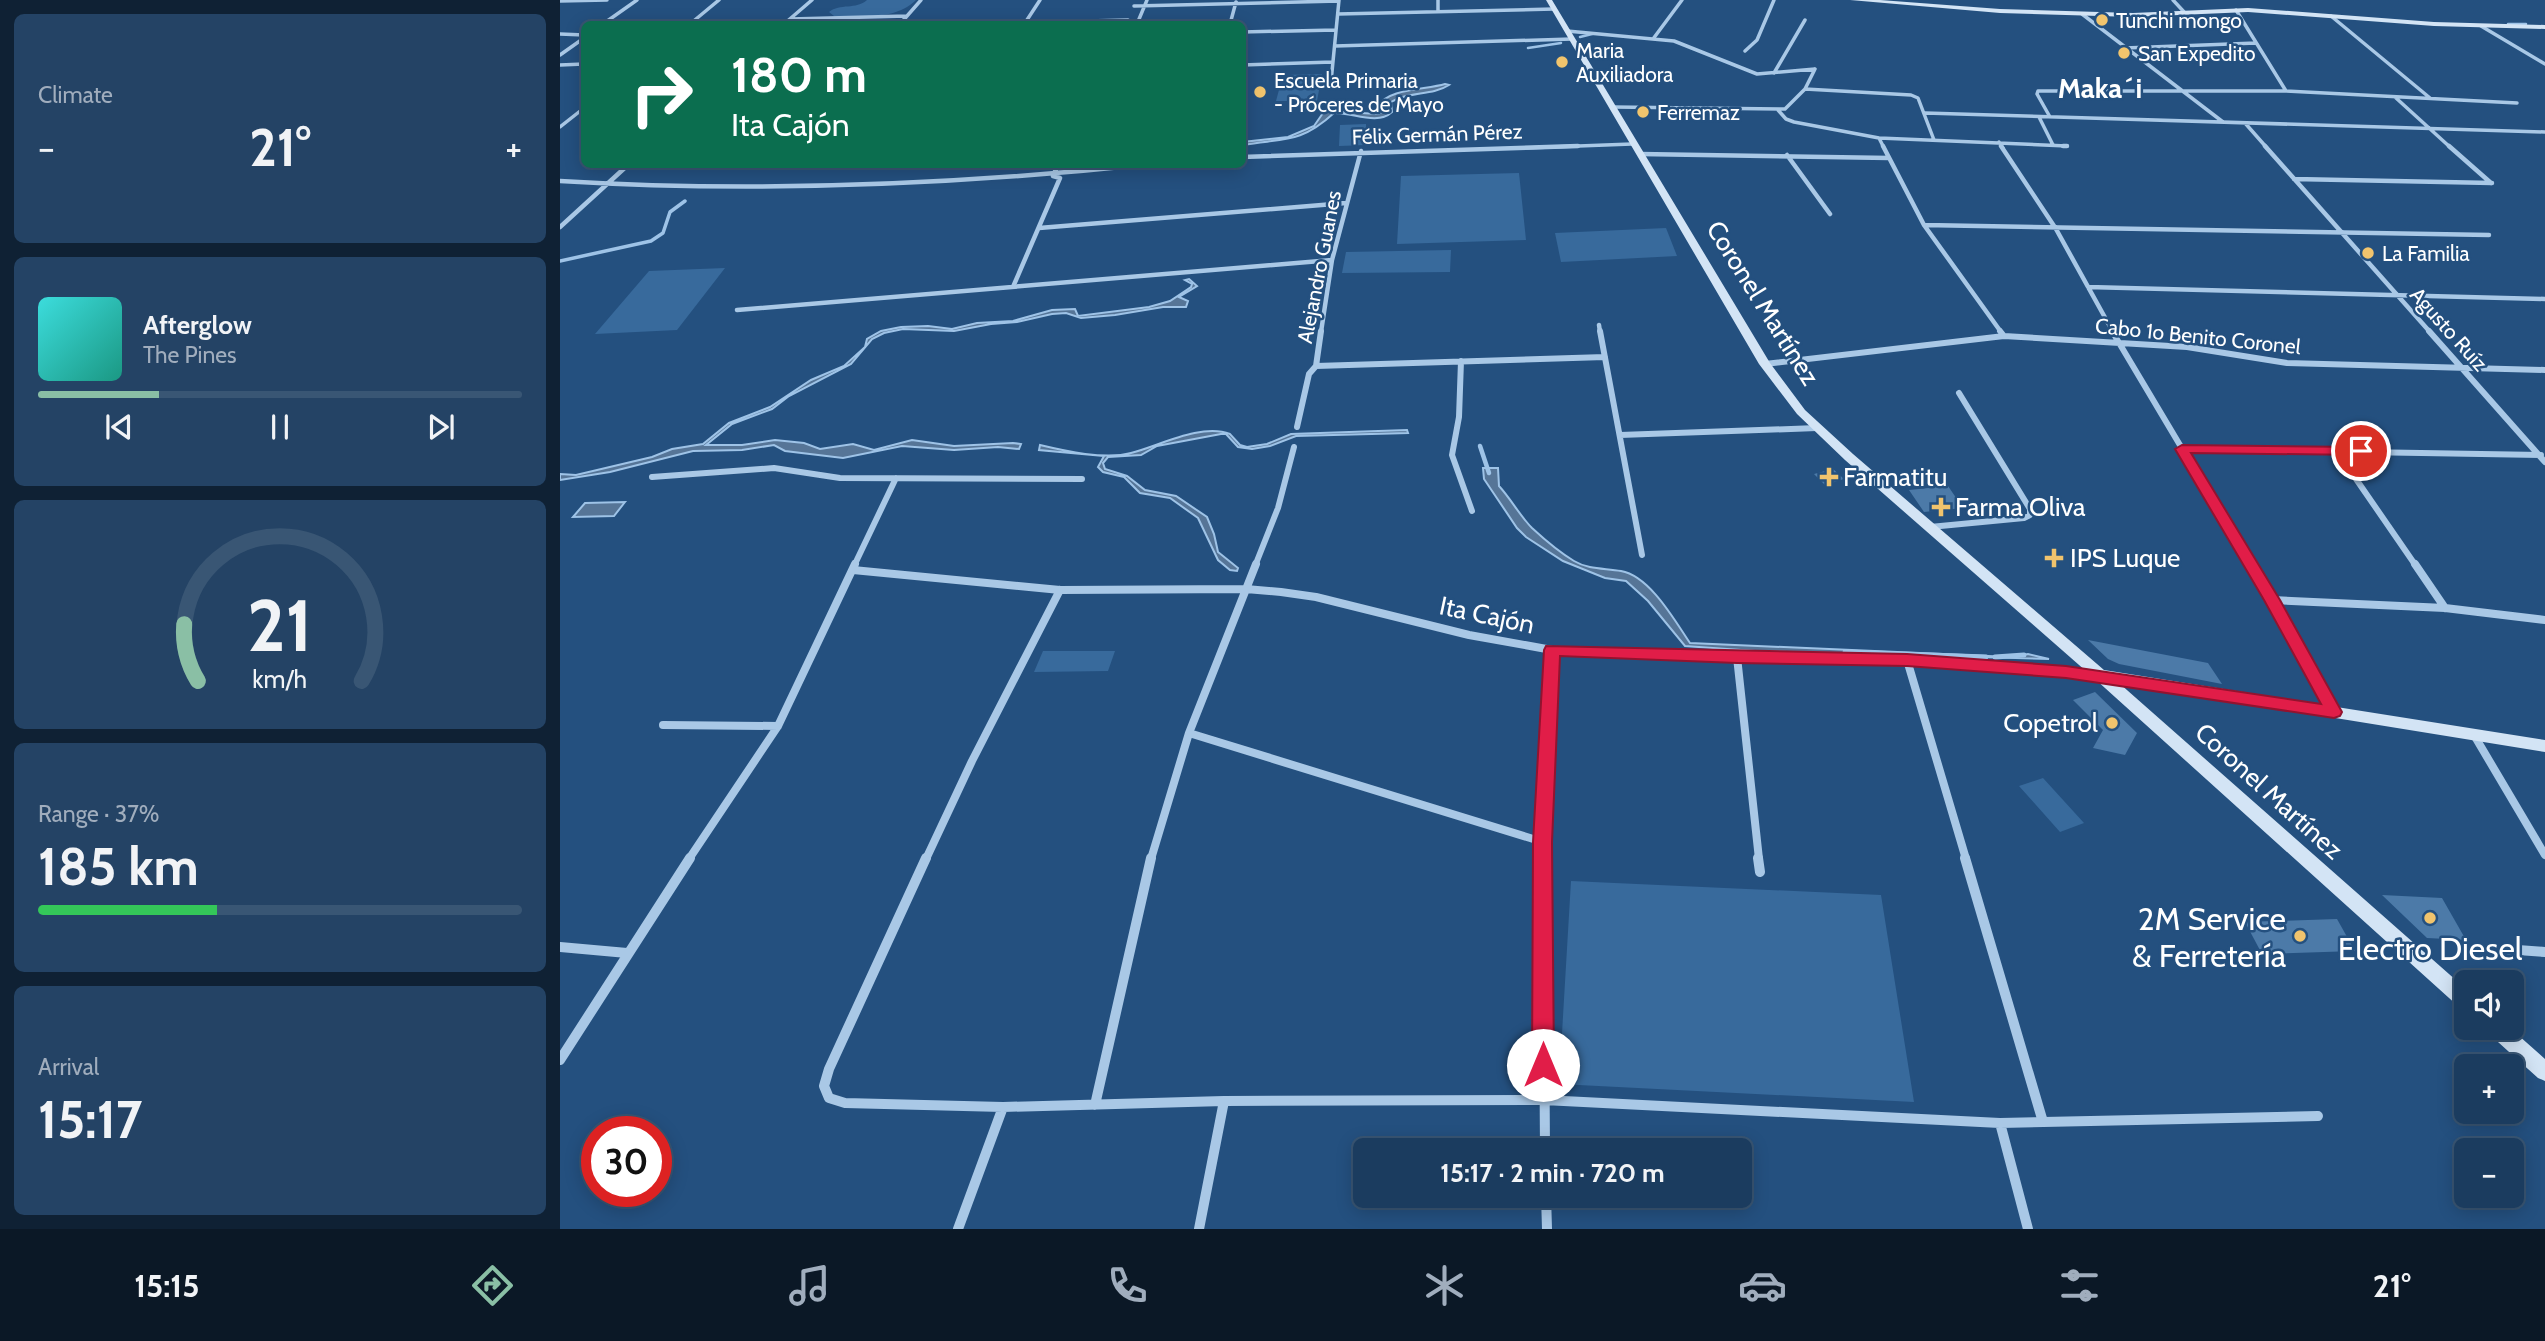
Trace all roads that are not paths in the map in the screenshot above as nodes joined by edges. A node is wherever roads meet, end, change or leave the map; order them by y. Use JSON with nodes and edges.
{"nodes":[{"id":1,"x":607,"y":0,"type":"edge"},
{"id":2,"x":637,"y":0,"type":"edge"},
{"id":3,"x":719,"y":0,"type":"edge"},
{"id":4,"x":812,"y":0,"type":"edge"},
{"id":5,"x":921,"y":0,"type":"edge"},
{"id":6,"x":1040,"y":0,"type":"edge"},
{"id":7,"x":1138,"y":0,"type":"edge"},
{"id":8,"x":1147,"y":0,"type":"edge"},
{"id":9,"x":1438,"y":0,"type":"edge"},
{"id":10,"x":1682,"y":0,"type":"edge"},
{"id":11,"x":1774,"y":0,"type":"edge"},
{"id":12,"x":1853,"y":0,"type":"edge"},
{"id":13,"x":1861,"y":0,"type":"edge"},
{"id":14,"x":1951,"y":0,"type":"edge"},
{"id":15,"x":2173,"y":0,"type":"edge"},
{"id":16,"x":560,"y":1,"type":"edge"},
{"id":17,"x":1339,"y":1,"type":"edge"},
{"id":18,"x":1236,"y":2,"type":"edge"},
{"id":19,"x":1552,"y":4,"type":"edge"},
{"id":20,"x":1135,"y":6,"type":"junction"},
{"id":21,"x":1145,"y":6,"type":"junction"},
{"id":22,"x":1954,"y":9,"type":"junction"},
{"id":23,"x":2236,"y":10,"type":"junction"},
{"id":24,"x":1438,"y":12,"type":"junction"},
{"id":25,"x":2082,"y":13,"type":"junction"},
{"id":26,"x":2185,"y":13,"type":"junction"},
{"id":27,"x":1338,"y":14,"type":"junction"},
{"id":28,"x":907,"y":16,"type":"junction"},
{"id":29,"x":2331,"y":16,"type":"junction"},
{"id":30,"x":790,"y":19,"type":"junction"},
{"id":31,"x":1805,"y":20,"type":"dead end"},
{"id":32,"x":607,"y":21,"type":"edge"},
{"id":33,"x":694,"y":21,"type":"edge"},
{"id":34,"x":788,"y":21,"type":"edge"},
{"id":35,"x":903,"y":21,"type":"edge"},
{"id":36,"x":1026,"y":21,"type":"edge"},
{"id":37,"x":1128,"y":21,"type":"edge"},
{"id":38,"x":1138,"y":21,"type":"edge"},
{"id":39,"x":1231,"y":21,"type":"edge"},
{"id":40,"x":2481,"y":26,"type":"junction"},
{"id":41,"x":2545,"y":27,"type":"edge"},
{"id":42,"x":1336,"y":30,"type":"junction"},
{"id":43,"x":1246,"y":32,"type":"edge"},
{"id":44,"x":560,"y":34,"type":"edge"},
{"id":45,"x":1569,"y":35,"type":"junction"},
{"id":46,"x":581,"y":36,"type":"edge"},
{"id":47,"x":581,"y":38,"type":"edge"},
{"id":48,"x":1653,"y":39,"type":"junction"},
{"id":49,"x":2256,"y":43,"type":"junction"},
{"id":50,"x":1335,"y":46,"type":"junction"},
{"id":51,"x":2125,"y":48,"type":"junction"},
{"id":52,"x":1745,"y":51,"type":"dead end"},
{"id":53,"x":560,"y":55,"type":"edge"},
{"id":54,"x":1333,"y":62,"type":"junction"},
{"id":55,"x":581,"y":64,"type":"edge"},
{"id":56,"x":2545,"y":64,"type":"edge"},
{"id":57,"x":560,"y":65,"type":"edge"},
{"id":58,"x":1246,"y":65,"type":"edge"},
{"id":59,"x":1774,"y":73,"type":"junction"},
{"id":60,"x":1331,"y":82,"type":"dead end"},
{"id":61,"x":1805,"y":89,"type":"junction"},
{"id":62,"x":2185,"y":91,"type":"junction"},
{"id":63,"x":2286,"y":91,"type":"junction"},
{"id":64,"x":2395,"y":97,"type":"junction"},
{"id":65,"x":2431,"y":99,"type":"junction"},
{"id":66,"x":2517,"y":103,"type":"dead end"},
{"id":67,"x":1613,"y":107,"type":"junction"},
{"id":68,"x":581,"y":110,"type":"edge"},
{"id":69,"x":1778,"y":110,"type":"junction"},
{"id":70,"x":1925,"y":113,"type":"junction"},
{"id":71,"x":2039,"y":117,"type":"junction"},
{"id":72,"x":2050,"y":117,"type":"junction"},
{"id":73,"x":2223,"y":122,"type":"junction"},
{"id":74,"x":2245,"y":123,"type":"junction"},
{"id":75,"x":560,"y":127,"type":"edge"},
{"id":76,"x":2430,"y":128,"type":"junction"},
{"id":77,"x":2545,"y":132,"type":"edge"},
{"id":78,"x":1879,"y":138,"type":"junction"},
{"id":79,"x":1934,"y":140,"type":"junction"},
{"id":80,"x":1999,"y":142,"type":"junction"},
{"id":81,"x":1632,"y":144,"type":"junction"},
{"id":82,"x":2053,"y":145,"type":"junction"},
{"id":83,"x":2067,"y":146,"type":"dead end"},
{"id":84,"x":1361,"y":152,"type":"junction"},
{"id":85,"x":1640,"y":155,"type":"junction"},
{"id":86,"x":1787,"y":155,"type":"junction"},
{"id":87,"x":1246,"y":157,"type":"edge"},
{"id":88,"x":1889,"y":158,"type":"junction"},
{"id":89,"x":625,"y":168,"type":"edge"},
{"id":90,"x":1056,"y":168,"type":"edge"},
{"id":91,"x":1119,"y":168,"type":"edge"},
{"id":92,"x":1053,"y":176,"type":"junction"},
{"id":93,"x":2294,"y":179,"type":"junction"},
{"id":94,"x":560,"y":181,"type":"edge"},
{"id":95,"x":607,"y":185,"type":"junction"},
{"id":96,"x":1346,"y":204,"type":"junction"},
{"id":97,"x":1830,"y":214,"type":"dead end"},
{"id":98,"x":1924,"y":225,"type":"junction"},
{"id":99,"x":560,"y":227,"type":"edge"},
{"id":100,"x":1039,"y":228,"type":"junction"},
{"id":101,"x":2056,"y":229,"type":"junction"},
{"id":102,"x":2342,"y":233,"type":"junction"},
{"id":103,"x":2489,"y":235,"type":"dead end"},
{"id":104,"x":1332,"y":260,"type":"junction"},
{"id":105,"x":1013,"y":287,"type":"junction"},
{"id":106,"x":2088,"y":287,"type":"junction"},
{"id":107,"x":2397,"y":295,"type":"junction"},
{"id":108,"x":2545,"y":299,"type":"edge"},
{"id":109,"x":737,"y":310,"type":"dead end"},
{"id":110,"x":1599,"y":325,"type":"dead end"},
{"id":111,"x":2004,"y":336,"type":"junction"},
{"id":112,"x":2118,"y":341,"type":"junction"},
{"id":113,"x":1605,"y":357,"type":"junction"},
{"id":114,"x":1461,"y":362,"type":"junction"},
{"id":115,"x":1765,"y":364,"type":"junction"},
{"id":116,"x":1316,"y":366,"type":"junction"},
{"id":117,"x":2462,"y":368,"type":"junction"},
{"id":118,"x":2545,"y":370,"type":"edge"},
{"id":119,"x":1959,"y":393,"type":"dead end"},
{"id":120,"x":1297,"y":427,"type":"dead end"},
{"id":121,"x":1817,"y":428,"type":"junction"},
{"id":122,"x":1620,"y":435,"type":"junction"},
{"id":123,"x":1294,"y":447,"type":"dead end"},
{"id":124,"x":2182,"y":449,"type":"junction"},
{"id":125,"x":2336,"y":450,"type":"junction"},
{"id":126,"x":2542,"y":455,"type":"edge"},
{"id":127,"x":2545,"y":462,"type":"edge"},
{"id":128,"x":652,"y":477,"type":"dead end"},
{"id":129,"x":896,"y":478,"type":"junction"},
{"id":130,"x":1082,"y":479,"type":"dead end"},
{"id":131,"x":1472,"y":511,"type":"dead end"},
{"id":132,"x":1930,"y":527,"type":"junction"},
{"id":133,"x":1642,"y":555,"type":"dead end"},
{"id":134,"x":853,"y":570,"type":"junction"},
{"id":135,"x":1246,"y":589,"type":"junction"},
{"id":136,"x":1060,"y":590,"type":"junction"},
{"id":137,"x":2272,"y":600,"type":"junction"},
{"id":138,"x":2445,"y":608,"type":"junction"},
{"id":139,"x":2545,"y":620,"type":"edge"},
{"id":140,"x":1552,"y":650,"type":"junction"},
{"id":141,"x":1737,"y":657,"type":"junction"},
{"id":142,"x":1907,"y":660,"type":"junction"},
{"id":143,"x":2096,"y":672,"type":"junction"},
{"id":144,"x":2334,"y":712,"type":"junction"},
{"id":145,"x":663,"y":725,"type":"dead end"},
{"id":146,"x":778,"y":726,"type":"junction"},
{"id":147,"x":1189,"y":733,"type":"junction"},
{"id":148,"x":2473,"y":734,"type":"junction"},
{"id":149,"x":2545,"y":746,"type":"edge"},
{"id":150,"x":1543,"y":842,"type":"junction"},
{"id":151,"x":2545,"y":855,"type":"edge"},
{"id":152,"x":1760,"y":872,"type":"dead end"},
{"id":153,"x":560,"y":947,"type":"edge"},
{"id":154,"x":2504,"y":949,"type":"dead end"},
{"id":155,"x":2545,"y":952,"type":"edge"},
{"id":156,"x":627,"y":953,"type":"junction"},
{"id":157,"x":2454,"y":990,"type":"edge"},
{"id":158,"x":2509,"y":1040,"type":"edge"},
{"id":159,"x":560,"y":1060,"type":"edge"},
{"id":160,"x":2545,"y":1072,"type":"edge"},
{"id":161,"x":1544,"y":1100,"type":"junction"},
{"id":162,"x":1224,"y":1101,"type":"junction"},
{"id":163,"x":1095,"y":1105,"type":"junction"},
{"id":164,"x":1003,"y":1107,"type":"junction"},
{"id":165,"x":2318,"y":1116,"type":"dead end"},
{"id":166,"x":2043,"y":1122,"type":"junction"},
{"id":167,"x":2000,"y":1123,"type":"junction"},
{"id":168,"x":1545,"y":1138,"type":"edge"},
{"id":169,"x":1546,"y":1208,"type":"edge"},
{"id":170,"x":958,"y":1229,"type":"edge"},
{"id":171,"x":1199,"y":1229,"type":"edge"},
{"id":172,"x":1547,"y":1229,"type":"edge"},
{"id":173,"x":2028,"y":1229,"type":"edge"}],
"edges":[{"from":1,"to":16,"type":"street"},
{"from":2,"to":32,"type":"street"},
{"from":3,"to":33,"type":"street"},
{"from":4,"to":30,"type":"street"},
{"from":5,"to":28,"type":"street"},
{"from":6,"to":36,"type":"street"},
{"from":7,"to":20,"type":"street"},
{"from":8,"to":21,"type":"street"},
{"from":9,"to":24,"type":"street"},
{"from":10,"to":48,"type":"street"},
{"from":11,"to":52,"type":"street"},
{"from":12,"to":13,"type":"main road"},
{"from":13,"to":22,"type":"main road"},
{"from":14,"to":22,"type":"street"},
{"from":15,"to":26,"type":"street"},
{"from":17,"to":18,"type":"street"},
{"from":17,"to":27,"type":"street"},
{"from":18,"to":21,"type":"street"},
{"from":18,"to":39,"type":"street"},
{"from":19,"to":24,"type":"street"},
{"from":19,"to":45,"type":"main road","name":"Coronel Martínez"},
{"from":20,"to":21,"type":"street"},
{"from":20,"to":37,"type":"street"},
{"from":21,"to":38,"type":"street"},
{"from":22,"to":25,"type":"main road"},
{"from":23,"to":26,"type":"main road"},
{"from":23,"to":29,"type":"main road"},
{"from":23,"to":49,"type":"street"},
{"from":24,"to":27,"type":"street"},
{"from":25,"to":26,"type":"main road"},
{"from":25,"to":51,"type":"street"},
{"from":27,"to":42,"type":"street"},
{"from":28,"to":30,"type":"street"},
{"from":28,"to":35,"type":"street"},
{"from":29,"to":40,"type":"main road"},
{"from":29,"to":65,"type":"street"},
{"from":30,"to":34,"type":"street"},
{"from":31,"to":59,"type":"street"},
{"from":40,"to":41,"type":"main road"},
{"from":40,"to":56,"type":"street"},
{"from":42,"to":43,"type":"street"},
{"from":42,"to":50,"type":"street"},
{"from":44,"to":46,"type":"street"},
{"from":45,"to":48,"type":"street"},
{"from":45,"to":50,"type":"street"},
{"from":45,"to":67,"type":"main road","name":"Coronel Martínez"},
{"from":47,"to":53,"type":"street"},
{"from":48,"to":59,"type":"street"},
{"from":49,"to":51,"type":"street"},
{"from":49,"to":63,"type":"street"},
{"from":50,"to":54,"type":"street"},
{"from":51,"to":62,"type":"street"},
{"from":54,"to":58,"type":"street"},
{"from":54,"to":60,"type":"street"},
{"from":55,"to":57,"type":"street"},
{"from":59,"to":61,"type":"street"},
{"from":61,"to":69,"type":"street"},
{"from":61,"to":70,"type":"street"},
{"from":62,"to":63,"type":"street"},
{"from":62,"to":72,"type":"street"},
{"from":62,"to":73,"type":"street"},
{"from":63,"to":64,"type":"street"},
{"from":64,"to":65,"type":"street"},
{"from":64,"to":76,"type":"street"},
{"from":65,"to":66,"type":"street"},
{"from":67,"to":69,"type":"street"},
{"from":67,"to":81,"type":"main road","name":"Coronel Martínez"},
{"from":68,"to":75,"type":"street"},
{"from":69,"to":78,"type":"street"},
{"from":70,"to":71,"type":"street"},
{"from":70,"to":79,"type":"street"},
{"from":71,"to":72,"type":"street"},
{"from":71,"to":82,"type":"street"},
{"from":72,"to":73,"type":"street"},
{"from":73,"to":74,"type":"street"},
{"from":74,"to":76,"type":"street"},
{"from":74,"to":93,"type":"street","name":"Agusto Ruíz"},
{"from":76,"to":77,"type":"street"},
{"from":76,"to":93,"type":"street"},
{"from":78,"to":79,"type":"street"},
{"from":78,"to":88,"type":"street"},
{"from":79,"to":80,"type":"street"},
{"from":80,"to":82,"type":"street"},
{"from":80,"to":101,"type":"street"},
{"from":81,"to":84,"type":"street","name":"Félix Germán Pérez"},
{"from":81,"to":85,"type":"main road","name":"Coronel Martínez"},
{"from":82,"to":83,"type":"street"},
{"from":84,"to":87,"type":"street","name":"Félix Germán Pérez"},
{"from":84,"to":96,"type":"street","name":"Alejandro Guanes"},
{"from":85,"to":86,"type":"street"},
{"from":85,"to":115,"type":"main road","name":"Coronel Martínez"},
{"from":86,"to":88,"type":"street"},
{"from":86,"to":97,"type":"street"},
{"from":88,"to":98,"type":"street"},
{"from":89,"to":95,"type":"street"},
{"from":90,"to":92,"type":"street"},
{"from":91,"to":92,"type":"street"},
{"from":92,"to":95,"type":"street"},
{"from":92,"to":100,"type":"street"},
{"from":93,"to":102,"type":"street","name":"Agusto Ruíz"},
{"from":94,"to":95,"type":"street"},
{"from":95,"to":99,"type":"street"},
{"from":96,"to":100,"type":"street"},
{"from":96,"to":104,"type":"street","name":"Alejandro Guanes"},
{"from":98,"to":101,"type":"street"},
{"from":98,"to":111,"type":"street"},
{"from":100,"to":105,"type":"street"},
{"from":101,"to":102,"type":"street"},
{"from":101,"to":106,"type":"street"},
{"from":102,"to":103,"type":"street"},
{"from":102,"to":107,"type":"street","name":"Agusto Ruíz"},
{"from":104,"to":105,"type":"street"},
{"from":104,"to":116,"type":"street","name":"Alejandro Guanes"},
{"from":105,"to":109,"type":"street"},
{"from":106,"to":107,"type":"street"},
{"from":106,"to":112,"type":"street"},
{"from":107,"to":108,"type":"street"},
{"from":107,"to":117,"type":"street","name":"Agusto Ruíz"},
{"from":110,"to":113,"type":"street"},
{"from":111,"to":112,"type":"street","name":"Cabo 1o Benito Coronel"},
{"from":111,"to":115,"type":"street","name":"Cabo 1o Benito Coronel"},
{"from":112,"to":117,"type":"street","name":"Cabo 1o Benito Coronel"},
{"from":112,"to":124,"type":"street"},
{"from":113,"to":114,"type":"street"},
{"from":113,"to":122,"type":"street"},
{"from":114,"to":116,"type":"street"},
{"from":114,"to":131,"type":"street"},
{"from":115,"to":121,"type":"main road","name":"Coronel Martínez"},
{"from":116,"to":120,"type":"street","name":"Alejandro Guanes"},
{"from":117,"to":118,"type":"street","name":"Cabo 1o Benito Coronel"},
{"from":117,"to":126,"type":"street","name":"Agusto Ruíz"},
{"from":119,"to":132,"type":"street"},
{"from":121,"to":122,"type":"street"},
{"from":121,"to":132,"type":"main road","name":"Coronel Martínez"},
{"from":122,"to":133,"type":"street"},
{"from":123,"to":135,"type":"street"},
{"from":124,"to":125,"type":"street"},
{"from":124,"to":137,"type":"street"},
{"from":125,"to":126,"type":"street"},
{"from":125,"to":138,"type":"street"},
{"from":126,"to":127,"type":"street","name":"Agusto Ruíz"},
{"from":128,"to":129,"type":"street"},
{"from":129,"to":130,"type":"street"},
{"from":129,"to":134,"type":"street"},
{"from":132,"to":143,"type":"main road","name":"Coronel Martínez"},
{"from":134,"to":136,"type":"street","name":"Ita Cajón"},
{"from":134,"to":146,"type":"street"},
{"from":135,"to":136,"type":"street","name":"Ita Cajón"},
{"from":135,"to":140,"type":"street","name":"Ita Cajón"},
{"from":135,"to":147,"type":"street"},
{"from":136,"to":164,"type":"street"},
{"from":137,"to":138,"type":"street"},
{"from":137,"to":144,"type":"street"},
{"from":138,"to":139,"type":"street"},
{"from":140,"to":141,"type":"street","name":"Ita Cajón"},
{"from":140,"to":150,"type":"street"},
{"from":141,"to":142,"type":"street","name":"Ita Cajón"},
{"from":141,"to":152,"type":"street"},
{"from":142,"to":143,"type":"street","name":"Ita Cajón"},
{"from":142,"to":166,"type":"street"},
{"from":143,"to":144,"type":"main road"},
{"from":143,"to":157,"type":"main road","name":"Coronel Martínez"},
{"from":144,"to":148,"type":"main road"},
{"from":145,"to":146,"type":"street"},
{"from":146,"to":156,"type":"street"},
{"from":147,"to":150,"type":"street"},
{"from":147,"to":163,"type":"street"},
{"from":148,"to":149,"type":"main road"},
{"from":148,"to":151,"type":"street"},
{"from":150,"to":161,"type":"street"},
{"from":153,"to":156,"type":"street"},
{"from":154,"to":155,"type":"street"},
{"from":156,"to":159,"type":"street"},
{"from":158,"to":160,"type":"main road"},
{"from":161,"to":162,"type":"street"},
{"from":161,"to":167,"type":"street"},
{"from":161,"to":168,"type":"street"},
{"from":162,"to":163,"type":"street"},
{"from":162,"to":171,"type":"street"},
{"from":163,"to":164,"type":"street"},
{"from":164,"to":170,"type":"street"},
{"from":165,"to":166,"type":"street"},
{"from":166,"to":167,"type":"street"},
{"from":167,"to":173,"type":"street"},
{"from":169,"to":172,"type":"street"}]}
